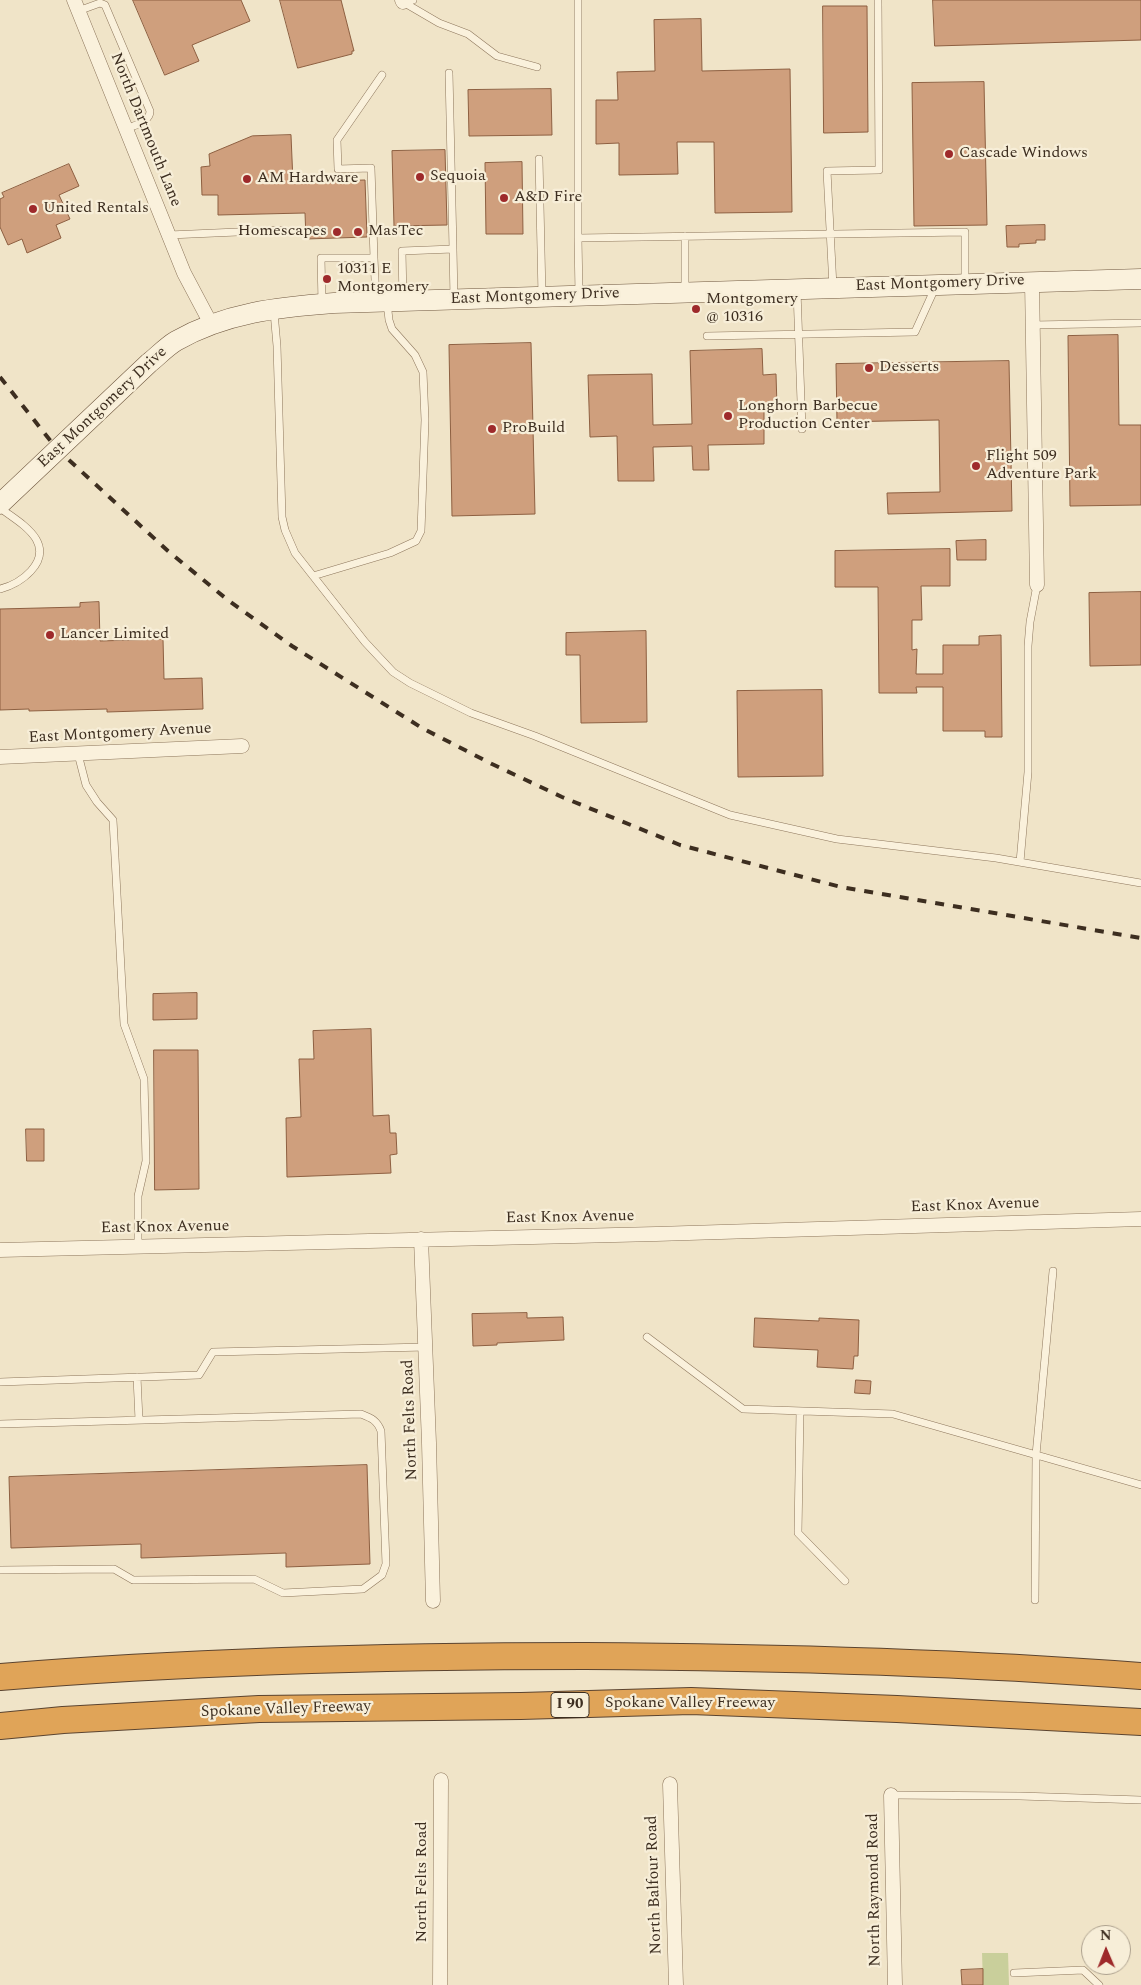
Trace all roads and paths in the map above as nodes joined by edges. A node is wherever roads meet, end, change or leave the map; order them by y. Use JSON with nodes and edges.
{"nodes":[{"id":1,"x":578,"y":0,"type":"edge"},
{"id":2,"x":878,"y":0,"type":"edge"},
{"id":3,"x":406,"y":1,"type":"edge"},
{"id":4,"x":76,"y":6,"type":"edge"},
{"id":5,"x":536,"y":68,"type":"dead end"},
{"id":6,"x":449,"y":73,"type":"dead end"},
{"id":7,"x":382,"y":75,"type":"dead end"},
{"id":8,"x":126,"y":129,"type":"junction"},
{"id":9,"x":539,"y":158,"type":"dead end"},
{"id":10,"x":283,"y":230,"type":"dead end"},
{"id":11,"x":830,"y":234,"type":"junction"},
{"id":12,"x":168,"y":235,"type":"junction"},
{"id":13,"x":685,"y":236,"type":"junction"},
{"id":14,"x":578,"y":238,"type":"junction"},
{"id":15,"x":453,"y":249,"type":"junction"},
{"id":16,"x":374,"y":258,"type":"junction"},
{"id":17,"x":1141,"y":279,"type":"edge"},
{"id":18,"x":1032,"y":282,"type":"junction"},
{"id":19,"x":937,"y":284,"type":"junction"},
{"id":20,"x":965,"y":284,"type":"junction"},
{"id":21,"x":833,"y":287,"type":"junction"},
{"id":22,"x":797,"y":288,"type":"junction"},
{"id":23,"x":685,"y":292,"type":"junction"},
{"id":24,"x":579,"y":296,"type":"junction"},
{"id":25,"x":542,"y":297,"type":"junction"},
{"id":26,"x":454,"y":299,"type":"junction"},
{"id":27,"x":389,"y":301,"type":"junction"},
{"id":28,"x":322,"y":304,"type":"junction"},
{"id":29,"x":274,"y":309,"type":"junction"},
{"id":30,"x":1141,"y":323,"type":"edge"},
{"id":31,"x":211,"y":324,"type":"junction"},
{"id":32,"x":1033,"y":325,"type":"junction"},
{"id":33,"x":799,"y":334,"type":"junction"},
{"id":34,"x":707,"y":336,"type":"dead end"},
{"id":35,"x":802,"y":429,"type":"dead end"},
{"id":36,"x":0,"y":504,"type":"edge"},
{"id":37,"x":0,"y":508,"type":"edge"},
{"id":38,"x":313,"y":576,"type":"junction"},
{"id":39,"x":1037,"y":585,"type":"joint"},
{"id":40,"x":0,"y":589,"type":"edge"},
{"id":41,"x":242,"y":746,"type":"dead end"},
{"id":42,"x":78,"y":754,"type":"junction"},
{"id":43,"x":0,"y":757,"type":"edge"},
{"id":44,"x":1020,"y":862,"type":"junction"},
{"id":45,"x":1141,"y":883,"type":"edge"},
{"id":46,"x":1141,"y":1219,"type":"edge"},
{"id":47,"x":421,"y":1239,"type":"junction"},
{"id":48,"x":138,"y":1246,"type":"junction"},
{"id":49,"x":0,"y":1250,"type":"edge"},
{"id":50,"x":1053,"y":1271,"type":"dead end"},
{"id":51,"x":647,"y":1337,"type":"dead end"},
{"id":52,"x":426,"y":1347,"type":"junction"},
{"id":53,"x":137,"y":1377,"type":"junction"},
{"id":54,"x":0,"y":1382,"type":"edge"},
{"id":55,"x":800,"y":1411,"type":"junction"},
{"id":56,"x":139,"y":1420,"type":"junction"},
{"id":57,"x":0,"y":1424,"type":"edge"},
{"id":58,"x":1036,"y":1455,"type":"junction"},
{"id":59,"x":1141,"y":1485,"type":"edge"},
{"id":60,"x":0,"y":1570,"type":"edge"},
{"id":61,"x":845,"y":1582,"type":"dead end"},
{"id":62,"x":1035,"y":1600,"type":"dead end"},
{"id":63,"x":433,"y":1601,"type":"dead end"},
{"id":64,"x":0,"y":1676,"type":"edge"},
{"id":65,"x":1141,"y":1676,"type":"edge"},
{"id":66,"x":1141,"y":1722,"type":"edge"},
{"id":67,"x":0,"y":1726,"type":"edge"},
{"id":68,"x":441,"y":1780,"type":"dead end"},
{"id":69,"x":670,"y":1784,"type":"dead end"},
{"id":70,"x":891,"y":1795,"type":"joint"},
{"id":71,"x":1141,"y":1800,"type":"edge"},
{"id":72,"x":1014,"y":1973,"type":"dead end"},
{"id":73,"x":440,"y":1985,"type":"edge"},
{"id":74,"x":676,"y":1985,"type":"edge"},
{"id":75,"x":895,"y":1985,"type":"edge"},
{"id":76,"x":1098,"y":1985,"type":"edge"}],
"edges":[{"from":1,"to":14,"type":"lane"},
{"from":2,"to":11,"type":"lane"},
{"from":3,"to":5,"type":"lane"},
{"from":4,"to":8,"type":"street","name":"North Dartmouth Lane"},
{"from":4,"to":8,"type":"lane"},
{"from":6,"to":15,"type":"lane"},
{"from":7,"to":16,"type":"lane"},
{"from":8,"to":12,"type":"street","name":"North Dartmouth Lane"},
{"from":9,"to":25,"type":"lane"},
{"from":10,"to":12,"type":"lane"},
{"from":11,"to":13,"type":"lane"},
{"from":11,"to":20,"type":"lane"},
{"from":11,"to":21,"type":"lane"},
{"from":12,"to":31,"type":"street","name":"North Dartmouth Lane"},
{"from":13,"to":14,"type":"lane"},
{"from":13,"to":23,"type":"lane"},
{"from":14,"to":24,"type":"lane"},
{"from":15,"to":26,"type":"lane"},
{"from":15,"to":27,"type":"lane"},
{"from":16,"to":27,"type":"lane"},
{"from":16,"to":28,"type":"lane"},
{"from":17,"to":18,"type":"main road","name":"East Montgomery Drive"},
{"from":18,"to":20,"type":"main road","name":"East Montgomery Drive"},
{"from":18,"to":32,"type":"street"},
{"from":19,"to":20,"type":"main road","name":"East Montgomery Drive"},
{"from":19,"to":21,"type":"main road","name":"East Montgomery Drive"},
{"from":19,"to":33,"type":"lane"},
{"from":21,"to":22,"type":"main road","name":"East Montgomery Drive"},
{"from":22,"to":23,"type":"main road","name":"East Montgomery Drive"},
{"from":22,"to":33,"type":"lane"},
{"from":23,"to":24,"type":"main road","name":"East Montgomery Drive"},
{"from":24,"to":25,"type":"main road","name":"East Montgomery Drive"},
{"from":25,"to":26,"type":"main road","name":"East Montgomery Drive"},
{"from":26,"to":27,"type":"main road","name":"East Montgomery Drive"},
{"from":27,"to":28,"type":"main road","name":"East Montgomery Drive"},
{"from":27,"to":38,"type":"lane"},
{"from":28,"to":29,"type":"main road","name":"East Montgomery Drive"},
{"from":29,"to":31,"type":"main road","name":"East Montgomery Drive"},
{"from":29,"to":38,"type":"lane"},
{"from":30,"to":32,"type":"lane"},
{"from":31,"to":36,"type":"main road","name":"East Montgomery Drive"},
{"from":32,"to":39,"type":"street"},
{"from":33,"to":34,"type":"lane"},
{"from":33,"to":35,"type":"lane"},
{"from":37,"to":40,"type":"lane"},
{"from":38,"to":44,"type":"lane"},
{"from":39,"to":44,"type":"lane"},
{"from":41,"to":42,"type":"street","name":"East Montgomery Avenue"},
{"from":42,"to":43,"type":"street","name":"East Montgomery Avenue"},
{"from":42,"to":48,"type":"lane"},
{"from":44,"to":45,"type":"lane"},
{"from":46,"to":47,"type":"street","name":"East Knox Avenue"},
{"from":47,"to":48,"type":"street","name":"East Knox Avenue"},
{"from":47,"to":52,"type":"street","name":"North Felts Road"},
{"from":48,"to":49,"type":"street","name":"East Knox Avenue"},
{"from":50,"to":58,"type":"lane"},
{"from":51,"to":55,"type":"lane"},
{"from":52,"to":53,"type":"lane"},
{"from":52,"to":63,"type":"street","name":"North Felts Road"},
{"from":53,"to":54,"type":"lane"},
{"from":53,"to":56,"type":"lane"},
{"from":55,"to":58,"type":"lane"},
{"from":55,"to":61,"type":"lane"},
{"from":56,"to":57,"type":"lane"},
{"from":56,"to":60,"type":"lane"},
{"from":58,"to":59,"type":"lane"},
{"from":58,"to":62,"type":"lane"},
{"from":64,"to":65,"type":"highway"},
{"from":66,"to":67,"type":"highway","name":"Spokane Valley Freeway","number":"I 90"},
{"from":68,"to":73,"type":"street","name":"North Felts Road"},
{"from":69,"to":74,"type":"street","name":"North Balfour Road"},
{"from":70,"to":71,"type":"lane"},
{"from":70,"to":75,"type":"street","name":"North Raymond Road"},
{"from":72,"to":76,"type":"lane"}]}
